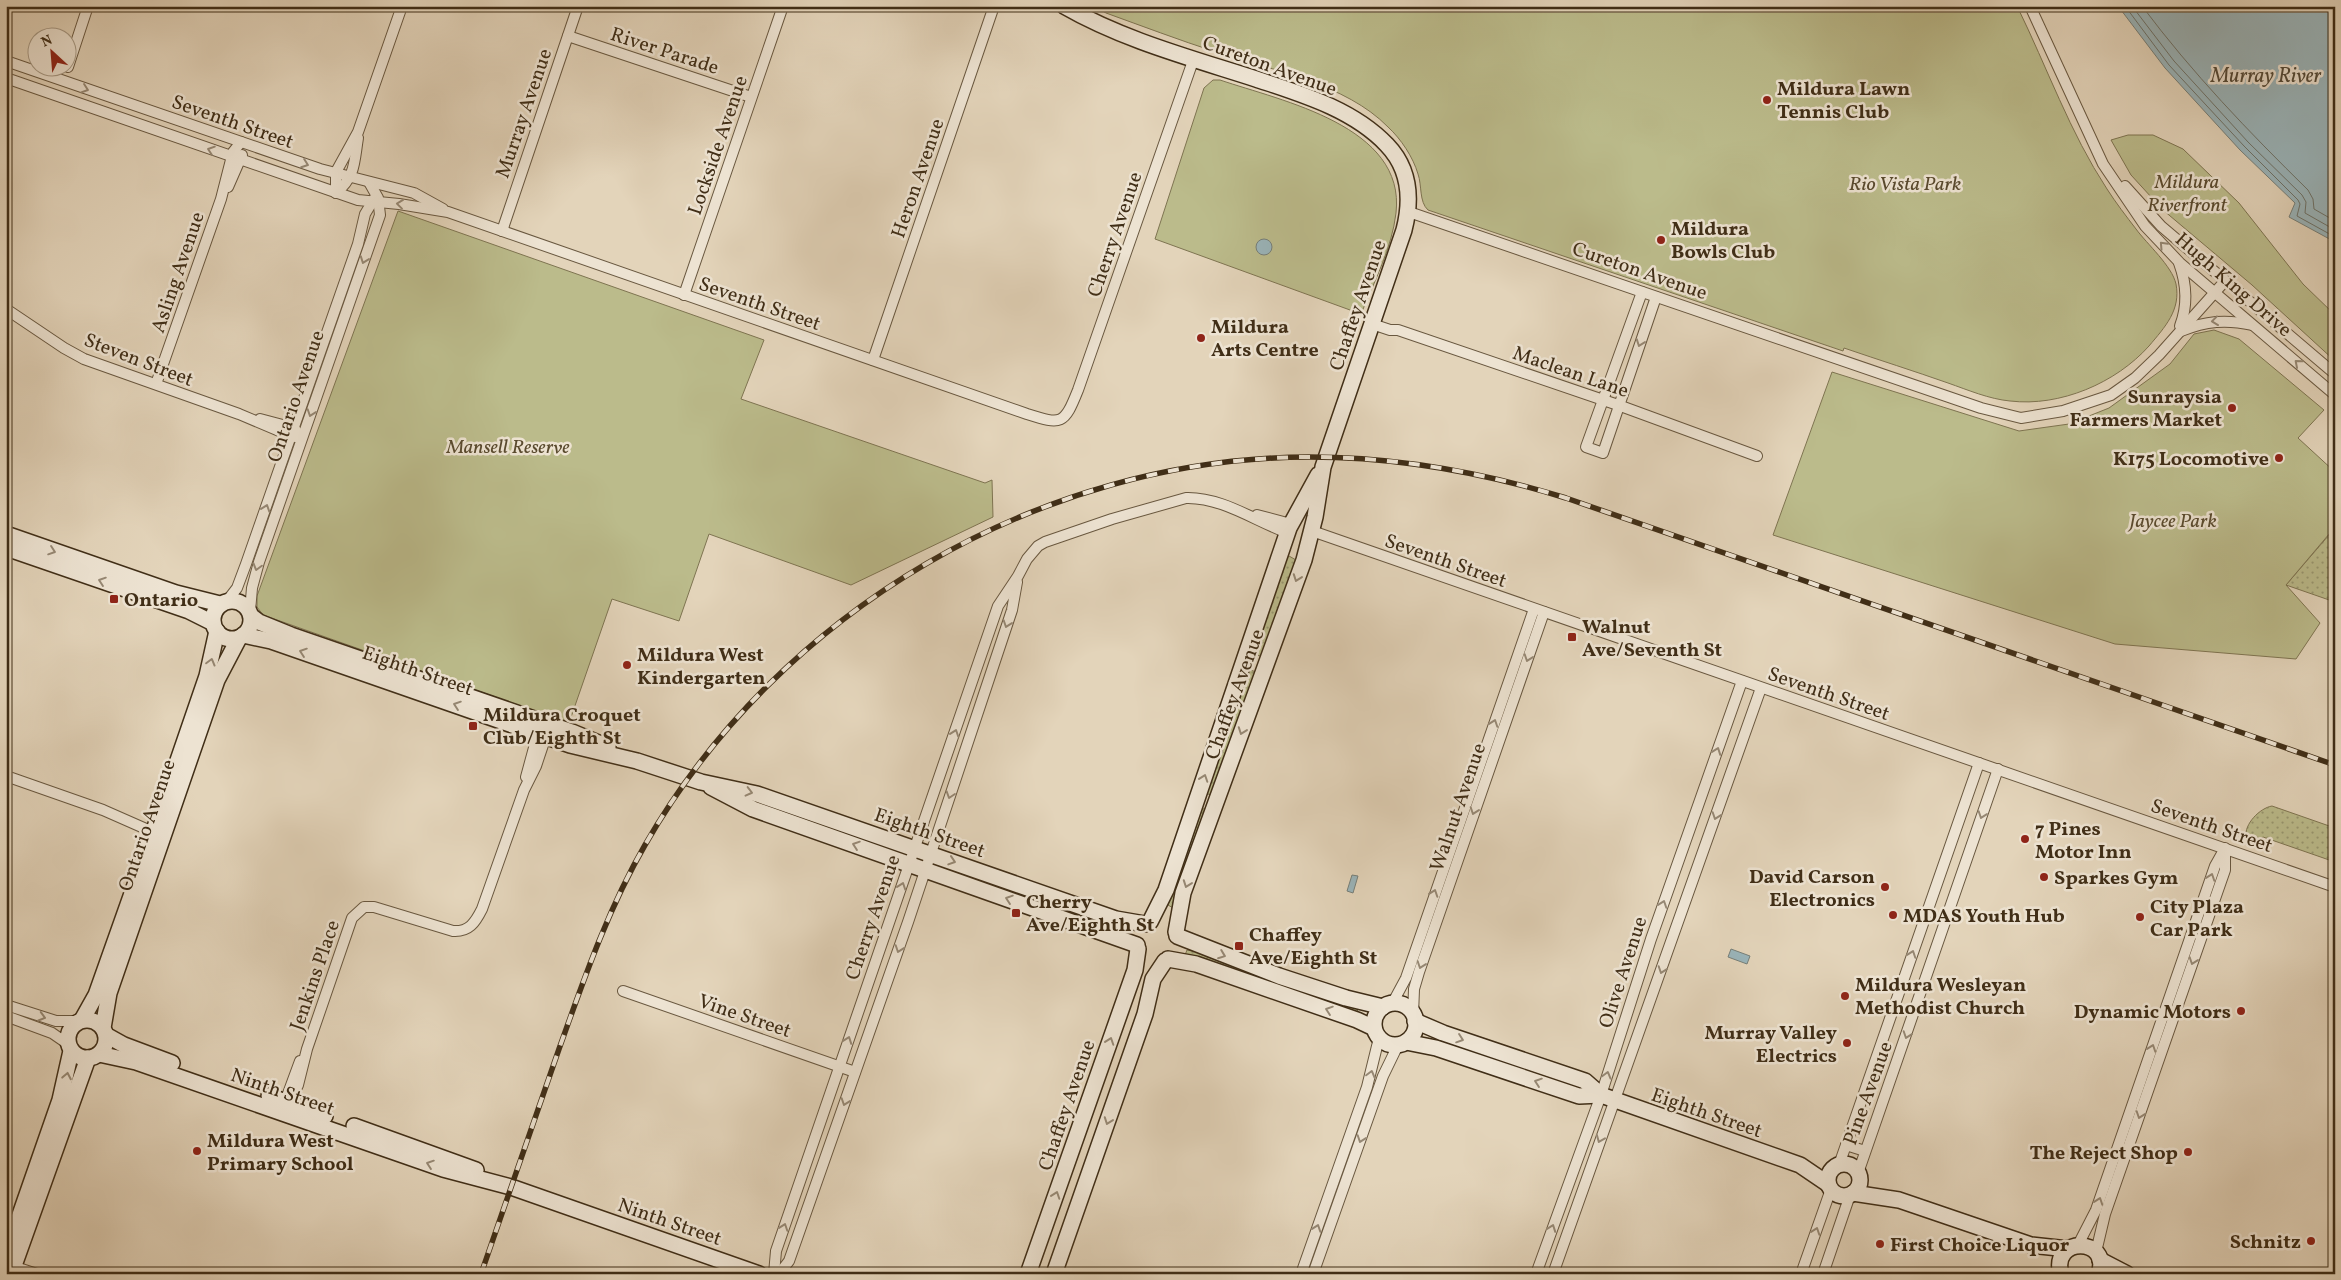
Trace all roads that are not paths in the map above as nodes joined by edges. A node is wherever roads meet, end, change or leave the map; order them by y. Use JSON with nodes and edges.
{"nodes":[{"id":1,"x":88,"y":6,"type":"edge"},
{"id":2,"x":402,"y":6,"type":"edge"},
{"id":3,"x":578,"y":6,"type":"edge"},
{"id":4,"x":783,"y":6,"type":"edge"},
{"id":5,"x":994,"y":6,"type":"edge"},
{"id":6,"x":1064,"y":6,"type":"edge"},
{"id":7,"x":2030,"y":6,"type":"edge"},
{"id":8,"x":78,"y":35,"type":"edge"},
{"id":9,"x":568,"y":36,"type":"junction"},
{"id":10,"x":1194,"y":58,"type":"junction"},
{"id":11,"x":6,"y":61,"type":"edge"},
{"id":12,"x":6,"y":78,"type":"edge"},
{"id":13,"x":64,"y":78,"type":"edge"},
{"id":14,"x":63,"y":81,"type":"junction"},
{"id":15,"x":58,"y":96,"type":"junction"},
{"id":16,"x":751,"y":97,"type":"junction"},
{"id":17,"x":358,"y":132,"type":"junction"},
{"id":18,"x":241,"y":142,"type":"junction"},
{"id":19,"x":236,"y":158,"type":"junction"},
{"id":20,"x":2103,"y":164,"type":"junction"},
{"id":21,"x":336,"y":174,"type":"junction"},
{"id":22,"x":351,"y":178,"type":"junction"},
{"id":23,"x":369,"y":182,"type":"junction"},
{"id":24,"x":391,"y":187,"type":"junction"},
{"id":25,"x":336,"y":193,"type":"junction"},
{"id":26,"x":376,"y":200,"type":"junction"},
{"id":27,"x":448,"y":212,"type":"junction"},
{"id":28,"x":1409,"y":212,"type":"junction"},
{"id":29,"x":502,"y":231,"type":"junction"},
{"id":30,"x":2178,"y":261,"type":"junction"},
{"id":31,"x":2225,"y":281,"type":"junction"},
{"id":32,"x":1642,"y":292,"type":"junction"},
{"id":33,"x":2215,"y":292,"type":"junction"},
{"id":34,"x":684,"y":295,"type":"junction"},
{"id":35,"x":1656,"y":297,"type":"junction"},
{"id":36,"x":6,"y":309,"type":"edge"},
{"id":37,"x":1372,"y":324,"type":"junction"},
{"id":38,"x":2254,"y":325,"type":"junction"},
{"id":39,"x":2178,"y":332,"type":"junction"},
{"id":40,"x":873,"y":360,"type":"junction"},
{"id":41,"x":2335,"y":374,"type":"edge"},
{"id":42,"x":156,"y":384,"type":"junction"},
{"id":43,"x":2335,"y":395,"type":"edge"},
{"id":44,"x":1603,"y":400,"type":"junction"},
{"id":45,"x":1618,"y":405,"type":"junction"},
{"id":46,"x":1062,"y":419,"type":"joint"},
{"id":47,"x":292,"y":432,"type":"junction"},
{"id":48,"x":302,"y":437,"type":"junction"},
{"id":49,"x":1757,"y":456,"type":"dead end"},
{"id":50,"x":1323,"y":467,"type":"junction"},
{"id":51,"x":1289,"y":528,"type":"junction"},
{"id":52,"x":1312,"y":532,"type":"junction"},
{"id":53,"x":6,"y":534,"type":"edge"},
{"id":54,"x":6,"y":548,"type":"edge"},
{"id":55,"x":1018,"y":576,"type":"junction"},
{"id":56,"x":223,"y":603,"type":"junction"},
{"id":57,"x":1539,"y":610,"type":"junction"},
{"id":58,"x":250,"y":614,"type":"junction"},
{"id":59,"x":215,"y":627,"type":"junction"},
{"id":60,"x":241,"y":637,"type":"junction"},
{"id":61,"x":1245,"y":660,"type":"junction"},
{"id":62,"x":1264,"y":666,"type":"junction"},
{"id":63,"x":1742,"y":681,"type":"junction"},
{"id":64,"x":1760,"y":688,"type":"junction"},
{"id":65,"x":542,"y":735,"type":"junction"},
{"id":66,"x":636,"y":761,"type":"junction"},
{"id":67,"x":1979,"y":763,"type":"junction"},
{"id":68,"x":1998,"y":769,"type":"junction"},
{"id":69,"x":6,"y":776,"type":"edge"},
{"id":70,"x":701,"y":782,"type":"junction"},
{"id":71,"x":1970,"y":789,"type":"junction"},
{"id":72,"x":1988,"y":796,"type":"junction"},
{"id":73,"x":1196,"y":800,"type":"junction"},
{"id":74,"x":1215,"y":806,"type":"junction"},
{"id":75,"x":154,"y":828,"type":"junction"},
{"id":76,"x":915,"y":848,"type":"junction"},
{"id":77,"x":2225,"y":848,"type":"junction"},
{"id":78,"x":931,"y":854,"type":"junction"},
{"id":79,"x":909,"y":864,"type":"junction"},
{"id":80,"x":926,"y":870,"type":"junction"},
{"id":81,"x":2335,"y":887,"type":"edge"},
{"id":82,"x":1148,"y":923,"type":"junction"},
{"id":83,"x":1177,"y":934,"type":"junction"},
{"id":84,"x":1138,"y":947,"type":"junction"},
{"id":85,"x":1166,"y":960,"type":"junction"},
{"id":86,"x":623,"y":991,"type":"dead end"},
{"id":87,"x":6,"y":1005,"type":"edge"},
{"id":88,"x":1387,"y":1006,"type":"junction"},
{"id":89,"x":6,"y":1016,"type":"edge"},
{"id":90,"x":1414,"y":1018,"type":"junction"},
{"id":91,"x":80,"y":1021,"type":"junction"},
{"id":92,"x":105,"y":1032,"type":"junction"},
{"id":93,"x":1377,"y":1033,"type":"junction"},
{"id":94,"x":1402,"y":1043,"type":"junction"},
{"id":95,"x":70,"y":1047,"type":"junction"},
{"id":96,"x":93,"y":1056,"type":"junction"},
{"id":97,"x":838,"y":1066,"type":"junction"},
{"id":98,"x":855,"y":1072,"type":"junction"},
{"id":99,"x":1097,"y":1078,"type":"junction"},
{"id":100,"x":1120,"y":1086,"type":"junction"},
{"id":101,"x":1608,"y":1098,"type":"junction"},
{"id":102,"x":286,"y":1106,"type":"junction"},
{"id":103,"x":1846,"y":1145,"type":"junction"},
{"id":104,"x":1865,"y":1152,"type":"junction"},
{"id":105,"x":1800,"y":1165,"type":"junction"},
{"id":106,"x":1837,"y":1166,"type":"junction"},
{"id":107,"x":1859,"y":1175,"type":"junction"},
{"id":108,"x":1829,"y":1186,"type":"junction"},
{"id":109,"x":1851,"y":1194,"type":"junction"},
{"id":110,"x":1900,"y":1200,"type":"junction"},
{"id":111,"x":1046,"y":1222,"type":"junction"},
{"id":112,"x":1069,"y":1230,"type":"junction"},
{"id":113,"x":2031,"y":1245,"type":"junction"},
{"id":114,"x":2073,"y":1247,"type":"junction"},
{"id":115,"x":2098,"y":1262,"type":"edge"},
{"id":116,"x":9,"y":1265,"type":"edge"},
{"id":117,"x":2061,"y":1271,"type":"edge"},
{"id":118,"x":37,"y":1274,"type":"edge"},
{"id":119,"x":759,"y":1274,"type":"edge"},
{"id":120,"x":774,"y":1274,"type":"edge"},
{"id":121,"x":779,"y":1274,"type":"edge"},
{"id":122,"x":1028,"y":1274,"type":"edge"},
{"id":123,"x":1054,"y":1274,"type":"edge"},
{"id":124,"x":1301,"y":1274,"type":"edge"},
{"id":125,"x":1313,"y":1274,"type":"edge"},
{"id":126,"x":1536,"y":1274,"type":"edge"},
{"id":127,"x":1553,"y":1274,"type":"edge"},
{"id":128,"x":1802,"y":1274,"type":"edge"},
{"id":129,"x":1822,"y":1274,"type":"edge"},
{"id":130,"x":2127,"y":1274,"type":"edge"}],
"edges":[{"from":1,"to":8,"type":"street"},
{"from":2,"to":17,"type":"street"},
{"from":3,"to":9,"type":"street","name":"Murray Avenue"},
{"from":4,"to":16,"type":"street","name":"Lockside Avenue"},
{"from":5,"to":40,"type":"street","name":"Heron Avenue"},
{"from":6,"to":10,"type":"street","name":"Cureton Avenue"},
{"from":7,"to":20,"type":"street","name":"Hugh King Drive"},
{"from":9,"to":16,"type":"street","name":"River Parade"},
{"from":9,"to":29,"type":"street","name":"Murray Avenue"},
{"from":10,"to":28,"type":"street","name":"Cureton Avenue"},
{"from":10,"to":46,"type":"street","name":"Cherry Avenue"},
{"from":11,"to":14,"type":"street","name":"Seventh Street"},
{"from":12,"to":15,"type":"street","name":"Seventh Street"},
{"from":13,"to":14,"type":"street"},
{"from":14,"to":15,"type":"street"},
{"from":14,"to":18,"type":"street","name":"Seventh Street","one_way":true},
{"from":19,"to":15,"type":"street","name":"Seventh Street","one_way":true},
{"from":16,"to":34,"type":"street","name":"Lockside Avenue"},
{"from":17,"to":21,"type":"street"},
{"from":17,"to":22,"type":"street"},
{"from":18,"to":19,"type":"street","name":"Asling Avenue"},
{"from":18,"to":21,"type":"street","name":"Seventh Street","one_way":true},
{"from":19,"to":25,"type":"street","name":"Seventh Street"},
{"from":19,"to":42,"type":"street","name":"Asling Avenue"},
{"from":30,"to":20,"type":"street","name":"Hugh King Drive","one_way":true},
{"from":20,"to":31,"type":"street","name":"Hugh King Drive"},
{"from":21,"to":22,"type":"street","name":"Seventh Street"},
{"from":21,"to":25,"type":"street"},
{"from":22,"to":23,"type":"street","name":"Seventh Street"},
{"from":22,"to":25,"type":"street"},
{"from":23,"to":24,"type":"street","name":"Seventh Street"},
{"from":23,"to":26,"type":"street"},
{"from":24,"to":26,"type":"street"},
{"from":24,"to":27,"type":"street","name":"Seventh Street"},
{"from":25,"to":26,"type":"street","name":"Seventh Street"},
{"from":27,"to":26,"type":"street","name":"Seventh Street","one_way":true},
{"from":26,"to":47,"type":"street","name":"Ontario Avenue"},
{"from":26,"to":48,"type":"street","name":"Ontario Avenue","one_way":true},
{"from":27,"to":29,"type":"street","name":"Seventh Street"},
{"from":28,"to":32,"type":"street","name":"Cureton Avenue"},
{"from":28,"to":37,"type":"street","name":"Chaffey Avenue"},
{"from":29,"to":34,"type":"street","name":"Seventh Street"},
{"from":30,"to":33,"type":"street","name":"Hugh King Drive"},
{"from":30,"to":39,"type":"street"},
{"from":31,"to":33,"type":"street","name":"Cureton Avenue"},
{"from":31,"to":41,"type":"street","name":"Hugh King Drive"},
{"from":32,"to":35,"type":"street","name":"Cureton Avenue"},
{"from":32,"to":44,"type":"street"},
{"from":33,"to":38,"type":"street","name":"Hugh King Drive"},
{"from":33,"to":39,"type":"street","name":"Cureton Avenue"},
{"from":34,"to":40,"type":"street","name":"Seventh Street"},
{"from":35,"to":39,"type":"street","name":"Cureton Avenue"},
{"from":35,"to":45,"type":"street","one_way":true},
{"from":36,"to":42,"type":"street","name":"Steven Street"},
{"from":37,"to":44,"type":"street","name":"Maclean Lane"},
{"from":37,"to":50,"type":"street","name":"Chaffey Avenue"},
{"from":38,"to":39,"type":"street","one_way":true},
{"from":43,"to":38,"type":"street","name":"Hugh King Drive","one_way":true},
{"from":40,"to":46,"type":"street","name":"Seventh Street"},
{"from":42,"to":47,"type":"street","name":"Steven Street"},
{"from":44,"to":45,"type":"street","name":"Maclean Lane"},
{"from":44,"to":45,"type":"street"},
{"from":45,"to":49,"type":"street","name":"Maclean Lane"},
{"from":47,"to":48,"type":"street"},
{"from":56,"to":47,"type":"street","name":"Ontario Avenue","one_way":true},
{"from":48,"to":58,"type":"street","name":"Ontario Avenue","one_way":true},
{"from":50,"to":51,"type":"street","name":"Chaffey Avenue"},
{"from":50,"to":52,"type":"street","name":"Chaffey Avenue"},
{"from":51,"to":52,"type":"street"},
{"from":51,"to":55,"type":"street","name":"Cherry Avenue"},
{"from":51,"to":61,"type":"street","name":"Chaffey Avenue"},
{"from":52,"to":57,"type":"street","name":"Seventh Street"},
{"from":52,"to":62,"type":"street","name":"Chaffey Avenue","one_way":true},
{"from":53,"to":56,"type":"street","one_way":true},
{"from":59,"to":54,"type":"street","one_way":true},
{"from":76,"to":55,"type":"street","name":"Cherry Avenue","one_way":true},
{"from":55,"to":78,"type":"street","name":"Cherry Avenue","one_way":true},
{"from":56,"to":58,"type":"street"},
{"from":56,"to":59,"type":"street"},
{"from":57,"to":63,"type":"street","name":"Seventh Street"},
{"from":88,"to":57,"type":"street","name":"Walnut Avenue","one_way":true},
{"from":57,"to":90,"type":"street","name":"Walnut Avenue","one_way":true},
{"from":58,"to":60,"type":"street"},
{"from":58,"to":66,"type":"street","name":"Eighth Street"},
{"from":59,"to":60,"type":"street"},
{"from":75,"to":59,"type":"street","name":"Ontario Avenue","one_way":true},
{"from":65,"to":60,"type":"street","name":"Eighth Street","one_way":true},
{"from":60,"to":92,"type":"street","name":"Ontario Avenue"},
{"from":61,"to":62,"type":"street"},
{"from":73,"to":61,"type":"street","name":"Chaffey Avenue","one_way":true},
{"from":62,"to":74,"type":"street","name":"Chaffey Avenue","one_way":true},
{"from":63,"to":64,"type":"street","name":"Seventh Street"},
{"from":101,"to":63,"type":"street","name":"Olive Avenue","one_way":true},
{"from":64,"to":67,"type":"street","name":"Seventh Street"},
{"from":64,"to":101,"type":"street","name":"Olive Avenue","one_way":true},
{"from":65,"to":66,"type":"street","name":"Eighth Street"},
{"from":65,"to":102,"type":"street","name":"Jenkins Place"},
{"from":66,"to":70,"type":"street","name":"Eighth Street"},
{"from":67,"to":68,"type":"street","name":"Seventh Street"},
{"from":67,"to":71,"type":"street","name":"Pine Avenue"},
{"from":68,"to":72,"type":"street","name":"Pine Avenue"},
{"from":68,"to":77,"type":"street","name":"Seventh Street"},
{"from":69,"to":75,"type":"street"},
{"from":70,"to":76,"type":"street","name":"Eighth Street","one_way":true},
{"from":79,"to":70,"type":"street","name":"Eighth Street","one_way":true},
{"from":71,"to":72,"type":"street"},
{"from":103,"to":71,"type":"street","name":"Pine Avenue","one_way":true},
{"from":72,"to":104,"type":"street","name":"Pine Avenue","one_way":true},
{"from":73,"to":74,"type":"street"},
{"from":73,"to":82,"type":"street","name":"Chaffey Avenue"},
{"from":74,"to":83,"type":"street","name":"Chaffey Avenue","one_way":true},
{"from":75,"to":91,"type":"street","name":"Ontario Avenue"},
{"from":76,"to":78,"type":"street","name":"Eighth Street"},
{"from":76,"to":79,"type":"street","name":"Cherry Avenue"},
{"from":77,"to":81,"type":"street","name":"Seventh Street"},
{"from":114,"to":77,"type":"street","one_way":true},
{"from":77,"to":115,"type":"street","one_way":true},
{"from":78,"to":80,"type":"street","name":"Cherry Avenue"},
{"from":78,"to":82,"type":"street","name":"Eighth Street","one_way":true},
{"from":79,"to":80,"type":"street","name":"Eighth Street"},
{"from":97,"to":79,"type":"street","name":"Cherry Avenue","one_way":true},
{"from":84,"to":80,"type":"street","name":"Eighth Street","one_way":true},
{"from":80,"to":98,"type":"street","name":"Cherry Avenue","one_way":true},
{"from":82,"to":83,"type":"street"},
{"from":82,"to":84,"type":"street"},
{"from":83,"to":85,"type":"street"},
{"from":83,"to":88,"type":"street","one_way":true},
{"from":84,"to":85,"type":"street"},
{"from":99,"to":84,"type":"street","name":"Chaffey Avenue","one_way":true},
{"from":93,"to":85,"type":"street","one_way":true},
{"from":85,"to":100,"type":"street"},
{"from":86,"to":97,"type":"street","name":"Vine Street"},
{"from":87,"to":91,"type":"street","one_way":true},
{"from":88,"to":90,"type":"street"},
{"from":88,"to":93,"type":"street"},
{"from":89,"to":95,"type":"street"},
{"from":90,"to":94,"type":"street"},
{"from":90,"to":101,"type":"street","name":"Eighth Street","one_way":true},
{"from":91,"to":92,"type":"street"},
{"from":91,"to":95,"type":"street"},
{"from":92,"to":96,"type":"street"},
{"from":92,"to":102,"type":"street","name":"Ninth Street"},
{"from":93,"to":94,"type":"street"},
{"from":124,"to":93,"type":"street","one_way":true},
{"from":101,"to":94,"type":"street","name":"Eighth Street","one_way":true},
{"from":94,"to":125,"type":"street","one_way":true},
{"from":95,"to":96,"type":"street"},
{"from":116,"to":95,"type":"street","one_way":true},
{"from":96,"to":102,"type":"street","name":"Ninth Street"},
{"from":96,"to":116,"type":"street"},
{"from":97,"to":98,"type":"street","name":"Vine Street"},
{"from":120,"to":97,"type":"street","name":"Cherry Avenue","one_way":true},
{"from":98,"to":121,"type":"street","name":"Cherry Avenue","one_way":true},
{"from":99,"to":100,"type":"street"},
{"from":111,"to":99,"type":"street","name":"Chaffey Avenue","one_way":true},
{"from":100,"to":112,"type":"street","one_way":true},
{"from":101,"to":105,"type":"street","name":"Eighth Street"},
{"from":126,"to":101,"type":"street","name":"Olive Avenue","one_way":true},
{"from":101,"to":127,"type":"street","name":"Olive Avenue","one_way":true},
{"from":102,"to":119,"type":"street","name":"Ninth Street"},
{"from":103,"to":104,"type":"street"},
{"from":103,"to":106,"type":"street","name":"Pine Avenue"},
{"from":104,"to":107,"type":"street","name":"Pine Avenue"},
{"from":105,"to":106,"type":"street","name":"Eighth Street"},
{"from":105,"to":108,"type":"street","name":"Eighth Street"},
{"from":106,"to":107,"type":"street"},
{"from":106,"to":108,"type":"street"},
{"from":107,"to":109,"type":"street"},
{"from":107,"to":110,"type":"street"},
{"from":108,"to":109,"type":"street"},
{"from":128,"to":108,"type":"street","one_way":true},
{"from":109,"to":110,"type":"street"},
{"from":109,"to":129,"type":"street"},
{"from":110,"to":113,"type":"street"},
{"from":111,"to":112,"type":"street"},
{"from":111,"to":122,"type":"street","name":"Chaffey Avenue"},
{"from":112,"to":123,"type":"street"},
{"from":113,"to":114,"type":"street"},
{"from":113,"to":117,"type":"street"},
{"from":114,"to":115,"type":"street"},
{"from":114,"to":117,"type":"street"},
{"from":115,"to":130,"type":"street"},
{"from":116,"to":118,"type":"street"}]}
